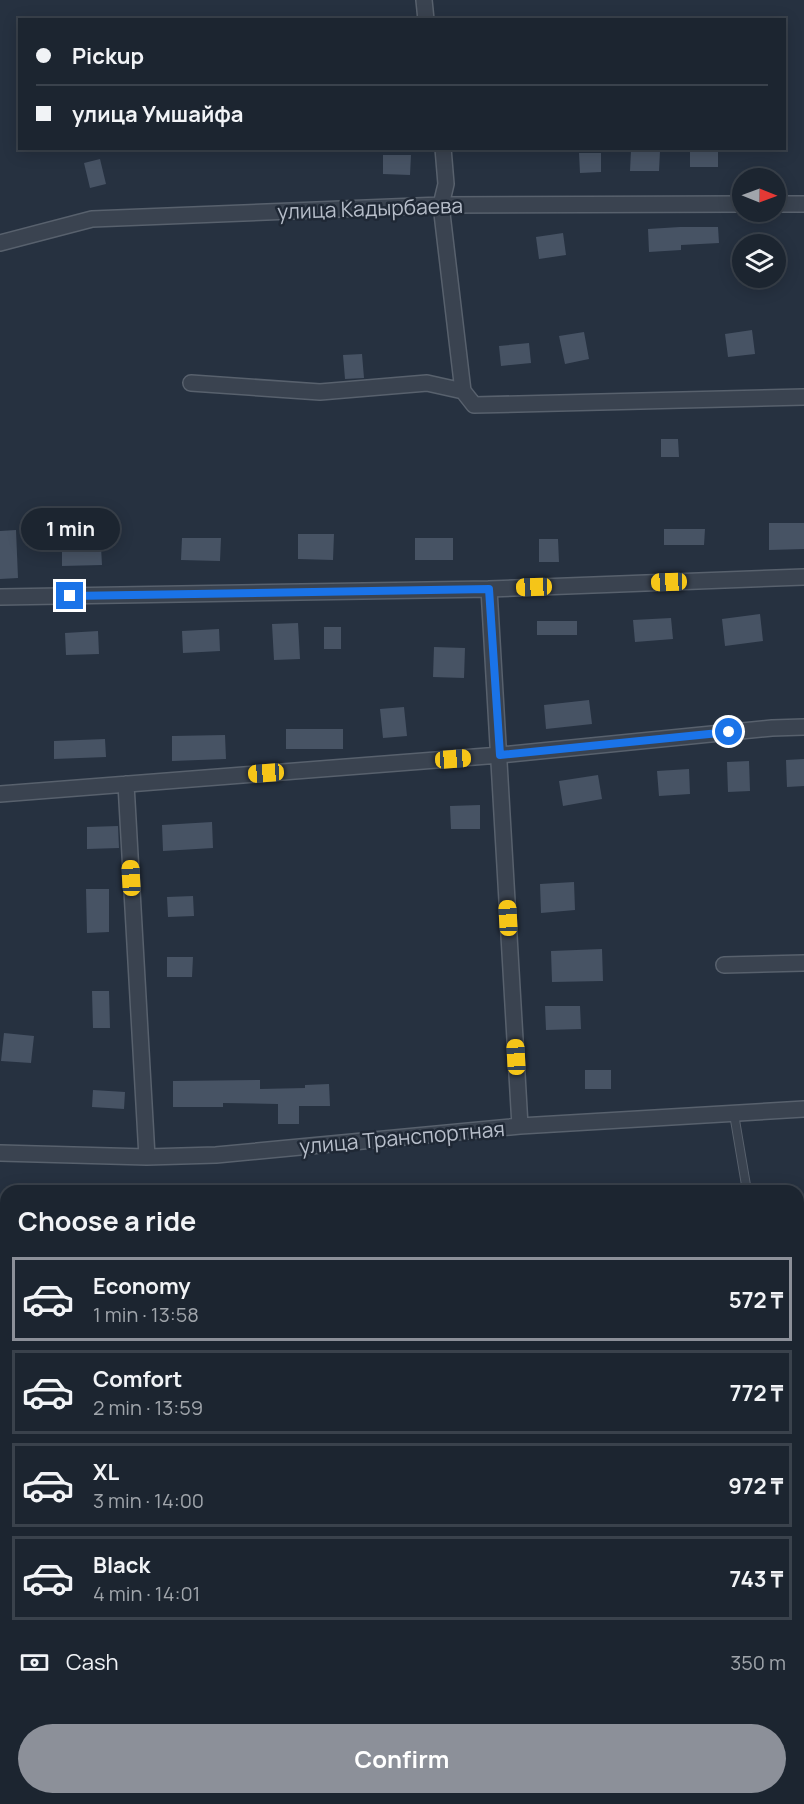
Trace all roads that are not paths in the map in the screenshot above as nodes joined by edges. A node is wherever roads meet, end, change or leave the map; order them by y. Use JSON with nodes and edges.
{"nodes":[{"id":1,"x":423,"y":0,"type":"edge"},
{"id":2,"x":426,"y":18,"type":"edge"},
{"id":3,"x":443,"y":150,"type":"edge"},
{"id":4,"x":732,"y":204,"type":"edge"},
{"id":5,"x":786,"y":204,"type":"edge"},
{"id":6,"x":804,"y":204,"type":"edge"},
{"id":7,"x":441,"y":205,"type":"junction"},
{"id":8,"x":0,"y":243,"type":"edge"},
{"id":9,"x":191,"y":383,"type":"dead end"},
{"id":10,"x":463,"y":391,"type":"junction"},
{"id":11,"x":804,"y":397,"type":"edge"},
{"id":12,"x":804,"y":577,"type":"edge"},
{"id":13,"x":489,"y":589,"type":"junction"},
{"id":14,"x":0,"y":597,"type":"edge"},
{"id":15,"x":804,"y":727,"type":"edge"},
{"id":16,"x":500,"y":755,"type":"junction"},
{"id":17,"x":126,"y":784,"type":"junction"},
{"id":18,"x":0,"y":794,"type":"edge"},
{"id":19,"x":804,"y":963,"type":"edge"},
{"id":20,"x":724,"y":965,"type":"dead end"},
{"id":21,"x":804,"y":1109,"type":"edge"},
{"id":22,"x":734,"y":1114,"type":"junction"},
{"id":23,"x":520,"y":1126,"type":"junction"},
{"id":24,"x":0,"y":1154,"type":"edge"},
{"id":25,"x":147,"y":1156,"type":"junction"},
{"id":26,"x":746,"y":1185,"type":"edge"}],
"edges":[{"from":1,"to":2,"type":"street"},
{"from":3,"to":7,"type":"street"},
{"from":4,"to":7,"type":"street","name":"улица Кадырбаева"},
{"from":5,"to":6,"type":"street"},
{"from":7,"to":8,"type":"street","name":"улица Кадырбаева"},
{"from":7,"to":10,"type":"street"},
{"from":9,"to":10,"type":"street"},
{"from":10,"to":11,"type":"street"},
{"from":12,"to":13,"type":"street"},
{"from":13,"to":14,"type":"street"},
{"from":13,"to":16,"type":"street"},
{"from":15,"to":16,"type":"street"},
{"from":16,"to":17,"type":"street"},
{"from":16,"to":23,"type":"street"},
{"from":17,"to":18,"type":"street"},
{"from":17,"to":25,"type":"street"},
{"from":19,"to":20,"type":"street"},
{"from":21,"to":22,"type":"street","name":"улица Транспортная"},
{"from":22,"to":23,"type":"street","name":"улица Транспортная"},
{"from":22,"to":26,"type":"lane"},
{"from":23,"to":25,"type":"street","name":"улица Транспортная"},
{"from":24,"to":25,"type":"street","name":"улица Транспортная"}]}
